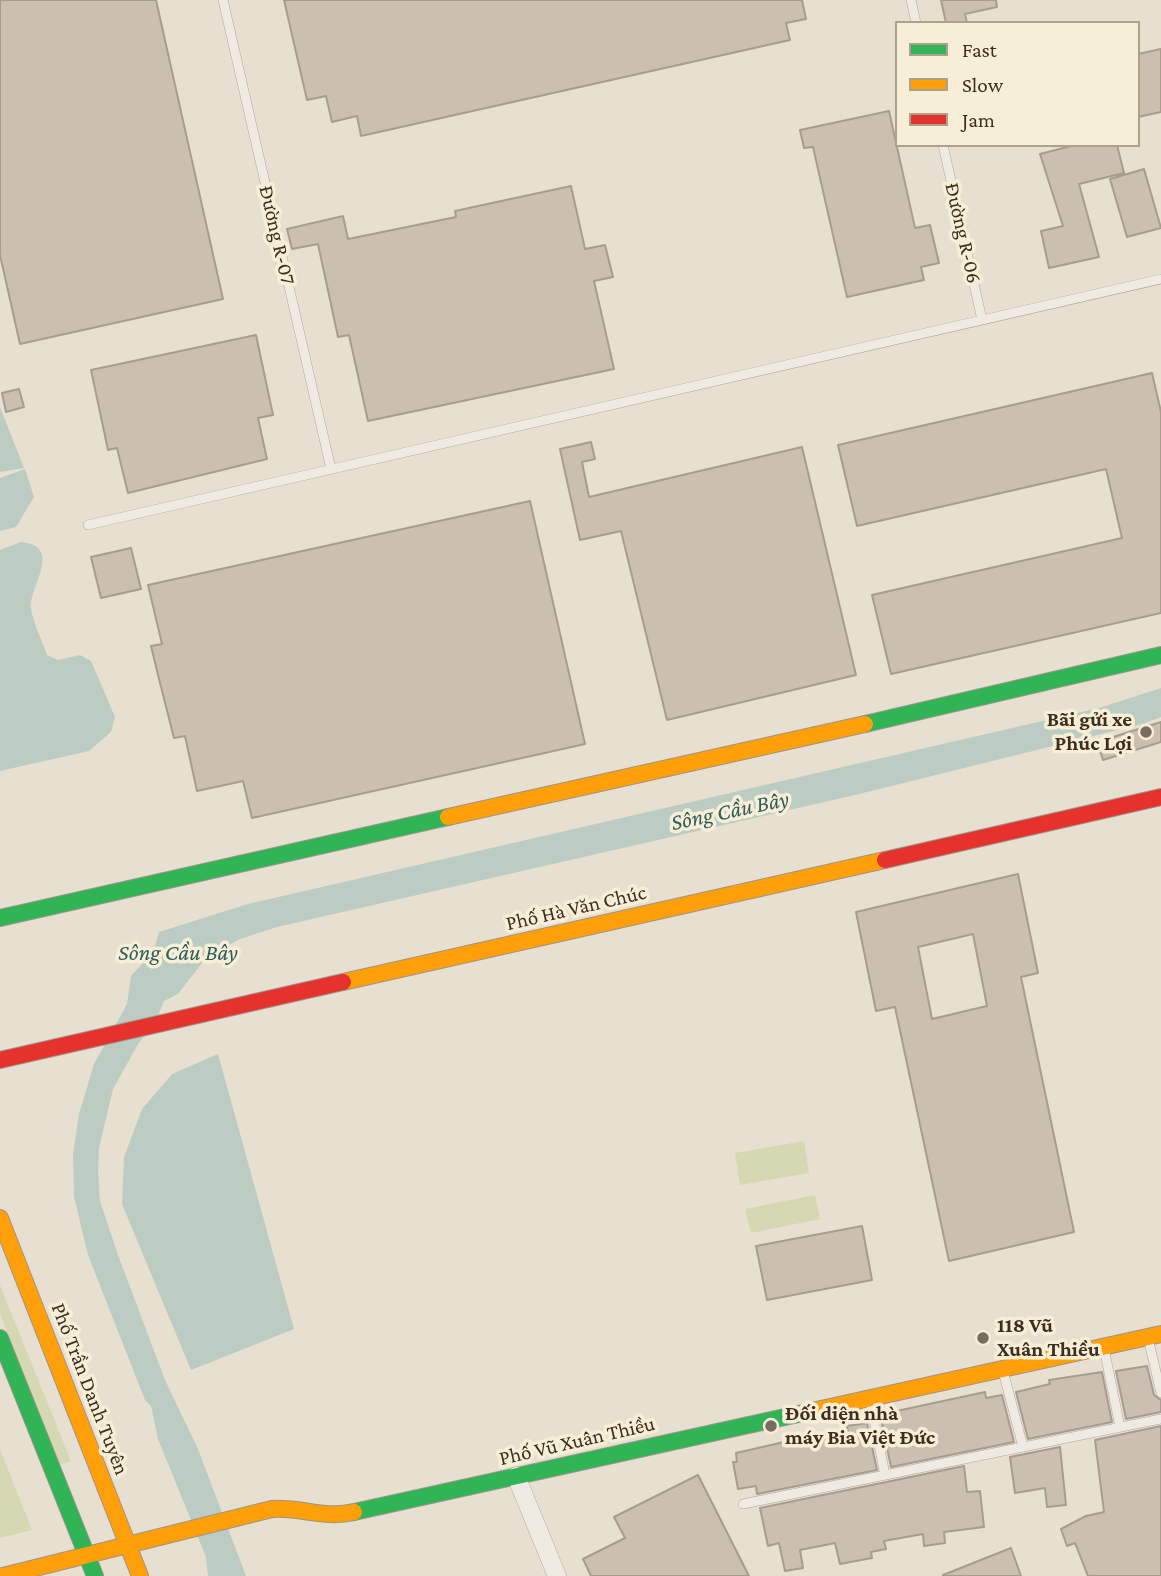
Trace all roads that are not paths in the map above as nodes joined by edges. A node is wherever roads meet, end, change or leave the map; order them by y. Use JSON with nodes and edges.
{"nodes":[{"id":1,"x":223,"y":0,"type":"edge"},
{"id":2,"x":911,"y":0,"type":"edge"},
{"id":3,"x":916,"y":21,"type":"edge"},
{"id":4,"x":943,"y":147,"type":"edge"},
{"id":5,"x":1161,"y":279,"type":"edge"},
{"id":6,"x":982,"y":320,"type":"junction"},
{"id":7,"x":331,"y":469,"type":"junction"},
{"id":8,"x":89,"y":525,"type":"dead end"},
{"id":9,"x":1161,"y":655,"type":"edge"},
{"id":10,"x":1161,"y":797,"type":"edge"},
{"id":11,"x":0,"y":918,"type":"edge"},
{"id":12,"x":0,"y":1060,"type":"edge"},
{"id":13,"x":0,"y":1218,"type":"edge"},
{"id":14,"x":1154,"y":1335,"type":"edge"},
{"id":15,"x":0,"y":1338,"type":"edge"},
{"id":16,"x":1103,"y":1346,"type":"junction"},
{"id":17,"x":1002,"y":1369,"type":"junction"},
{"id":18,"x":1161,"y":1393,"type":"edge"},
{"id":19,"x":870,"y":1398,"type":"junction"},
{"id":20,"x":1161,"y":1419,"type":"edge"},
{"id":21,"x":1120,"y":1427,"type":"junction"},
{"id":22,"x":1023,"y":1447,"type":"junction"},
{"id":23,"x":885,"y":1475,"type":"junction"},
{"id":24,"x":516,"y":1476,"type":"junction"},
{"id":25,"x":743,"y":1504,"type":"dead end"},
{"id":26,"x":128,"y":1545,"type":"junction"},
{"id":27,"x":87,"y":1555,"type":"junction"},
{"id":28,"x":4,"y":1576,"type":"edge"},
{"id":29,"x":95,"y":1576,"type":"edge"},
{"id":30,"x":140,"y":1576,"type":"edge"},
{"id":31,"x":557,"y":1576,"type":"edge"}],
"edges":[{"from":1,"to":7,"type":"lane","name":"Đường R-07"},
{"from":2,"to":3,"type":"lane"},
{"from":4,"to":6,"type":"lane","name":"Đường R-06"},
{"from":5,"to":6,"type":"lane"},
{"from":6,"to":7,"type":"lane"},
{"from":7,"to":8,"type":"lane"},
{"from":9,"to":11,"type":"street"},
{"from":10,"to":12,"type":"street","name":"Phố Hà Văn Chúc"},
{"from":13,"to":26,"type":"street","name":"Phố Trần Danh Tuyên"},
{"from":14,"to":16,"type":"street","name":"Phố Vũ Xuân Thiều"},
{"from":14,"to":18,"type":"lane"},
{"from":15,"to":27,"type":"street"},
{"from":16,"to":17,"type":"street","name":"Phố Vũ Xuân Thiều"},
{"from":16,"to":21,"type":"lane"},
{"from":17,"to":19,"type":"street","name":"Phố Vũ Xuân Thiều"},
{"from":17,"to":22,"type":"lane"},
{"from":19,"to":23,"type":"lane"},
{"from":19,"to":24,"type":"street","name":"Phố Vũ Xuân Thiều"},
{"from":20,"to":21,"type":"lane"},
{"from":21,"to":22,"type":"lane"},
{"from":22,"to":23,"type":"lane"},
{"from":23,"to":25,"type":"lane"},
{"from":24,"to":26,"type":"street","name":"Phố Vũ Xuân Thiều"},
{"from":24,"to":31,"type":"street"},
{"from":26,"to":27,"type":"street","name":"Phố Vũ Xuân Thiều"},
{"from":26,"to":30,"type":"street","name":"Phố Trần Danh Tuyên"},
{"from":27,"to":28,"type":"street","name":"Phố Vũ Xuân Thiều"},
{"from":27,"to":29,"type":"street"}]}
